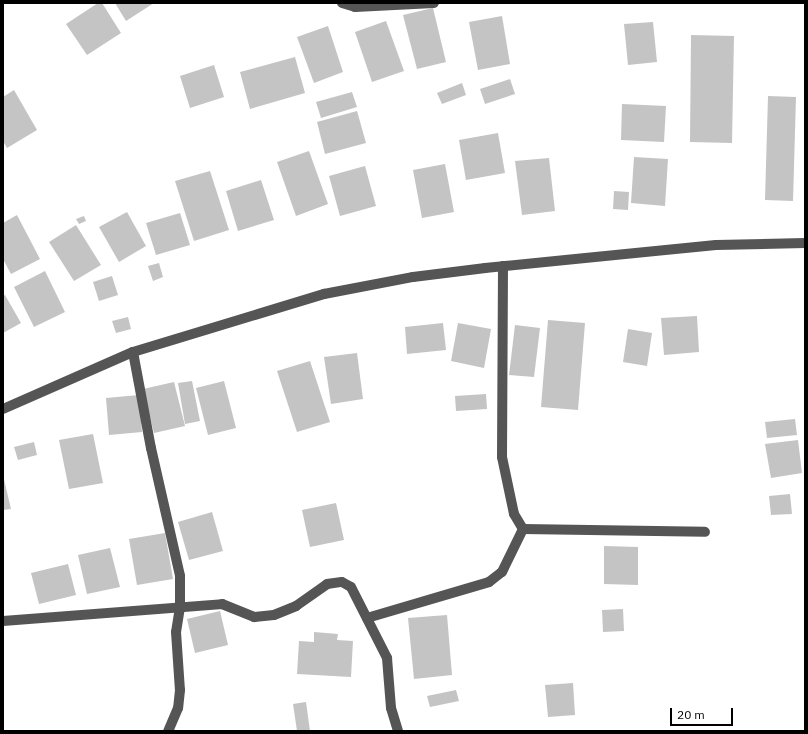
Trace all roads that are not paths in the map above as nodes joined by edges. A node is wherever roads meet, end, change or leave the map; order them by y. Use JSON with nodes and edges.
{"nodes":[{"id":1,"x":342,"y":3,"type":"edge"},
{"id":2,"x":434,"y":3,"type":"edge"},
{"id":3,"x":805,"y":243,"type":"edge"},
{"id":4,"x":503,"y":266,"type":"junction"},
{"id":5,"x":134,"y":352,"type":"junction"},
{"id":6,"x":3,"y":410,"type":"edge"},
{"id":7,"x":523,"y":529,"type":"junction"},
{"id":8,"x":705,"y":532,"type":"dead end"},
{"id":9,"x":180,"y":607,"type":"junction"},
{"id":10,"x":367,"y":618,"type":"junction"},
{"id":11,"x":3,"y":621,"type":"edge"},
{"id":12,"x":168,"y":731,"type":"edge"},
{"id":13,"x":398,"y":731,"type":"edge"}],
"edges":[{"from":1,"to":2,"type":"street"},
{"from":3,"to":4,"type":"street"},
{"from":4,"to":5,"type":"street"},
{"from":4,"to":7,"type":"street"},
{"from":5,"to":6,"type":"street"},
{"from":5,"to":9,"type":"street"},
{"from":7,"to":8,"type":"street"},
{"from":7,"to":10,"type":"street"},
{"from":9,"to":10,"type":"street"},
{"from":9,"to":11,"type":"street"},
{"from":9,"to":12,"type":"street"},
{"from":10,"to":13,"type":"street"}]}
